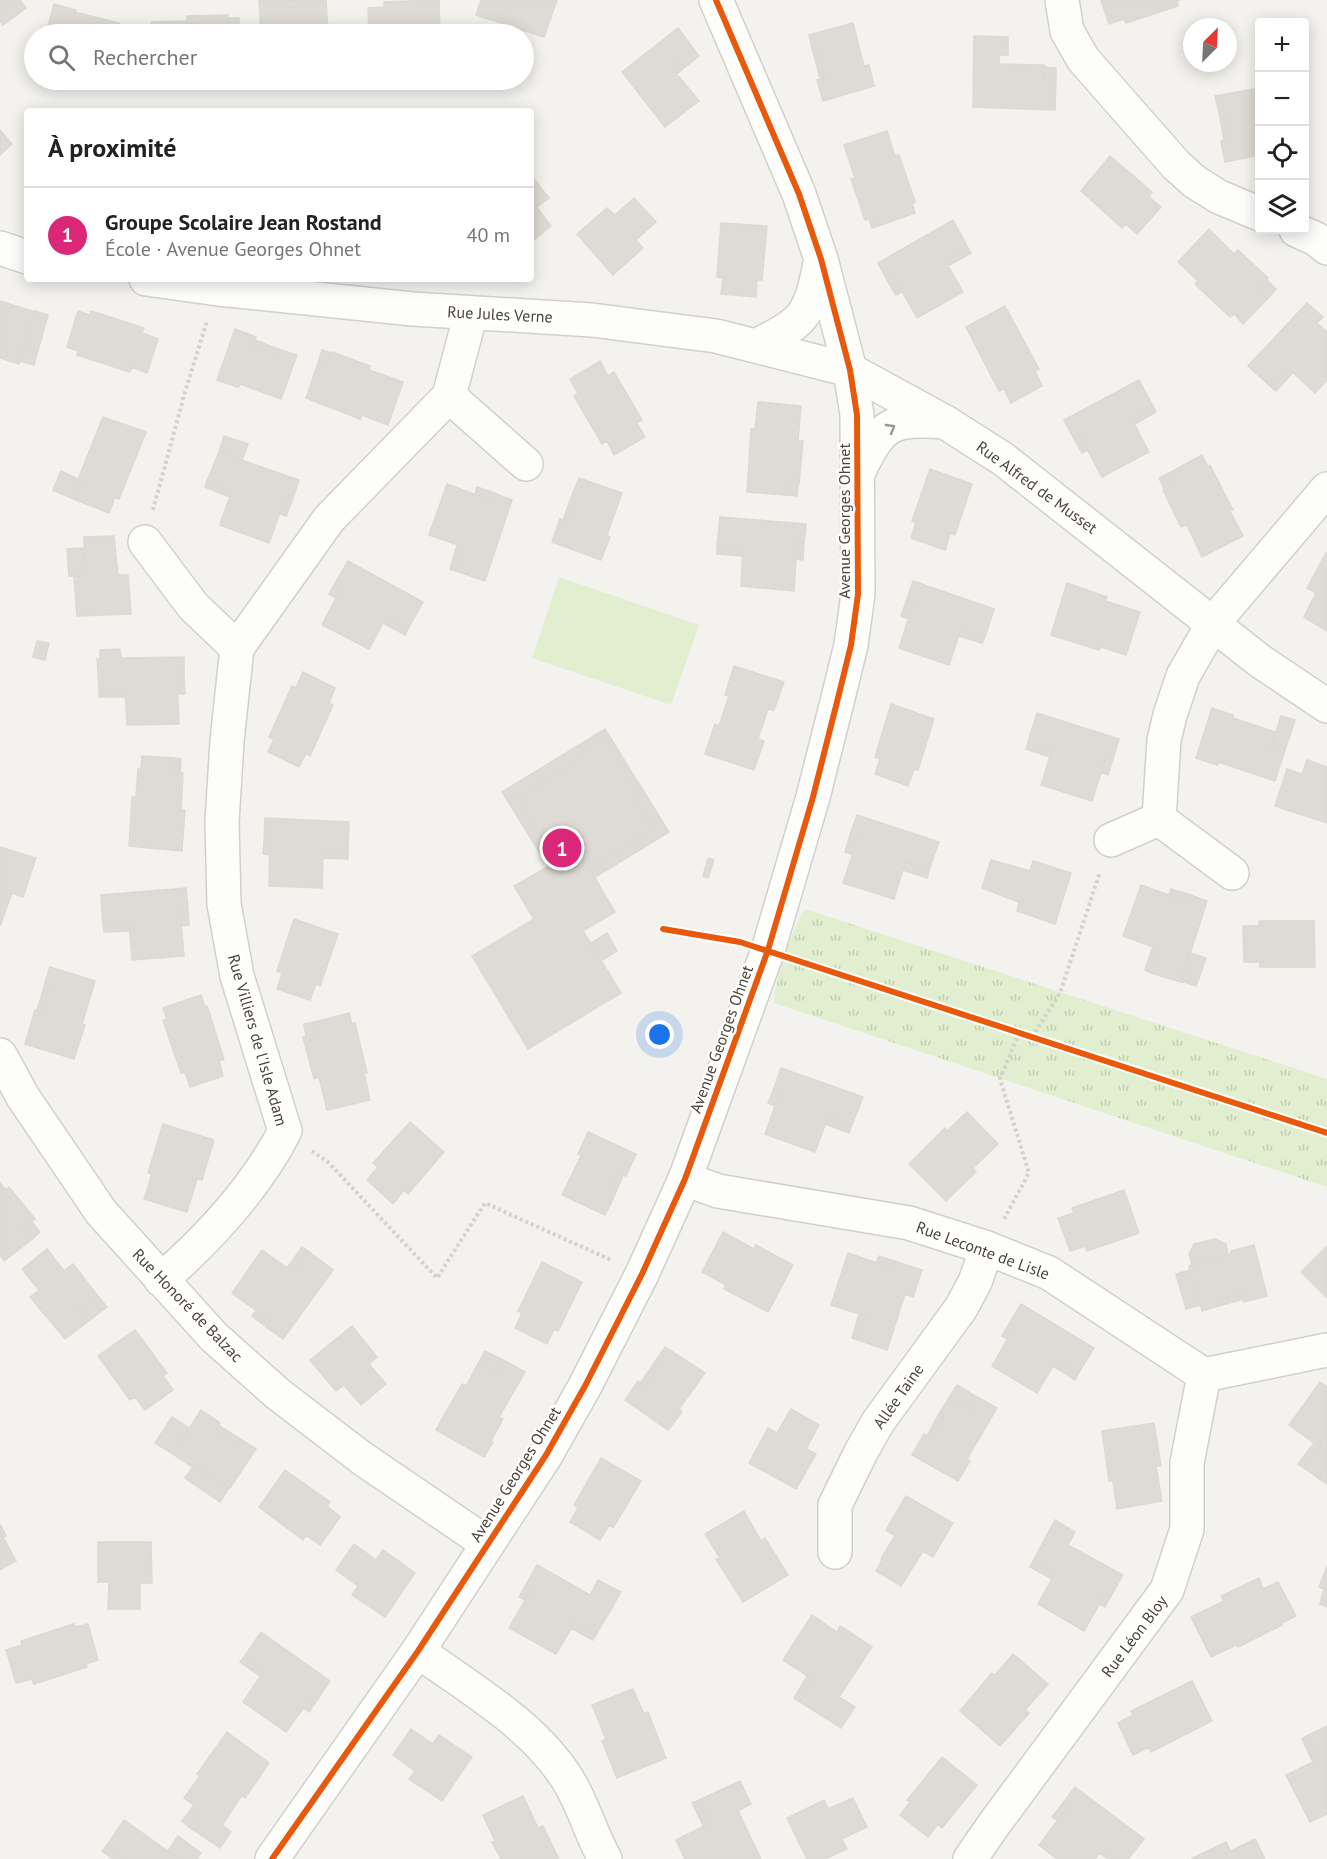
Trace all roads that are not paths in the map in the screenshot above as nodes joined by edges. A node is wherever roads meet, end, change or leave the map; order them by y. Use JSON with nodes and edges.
{"nodes":[{"id":1,"x":716,"y":0,"type":"edge"},
{"id":2,"x":1062,"y":0,"type":"edge"},
{"id":3,"x":1255,"y":212,"type":"edge"},
{"id":4,"x":1305,"y":234,"type":"edge"},
{"id":5,"x":0,"y":248,"type":"edge"},
{"id":6,"x":1327,"y":248,"type":"edge"},
{"id":7,"x":24,"y":256,"type":"edge"},
{"id":8,"x":821,"y":259,"type":"junction"},
{"id":9,"x":168,"y":282,"type":"edge"},
{"id":10,"x":471,"y":313,"type":"junction"},
{"id":11,"x":758,"y":345,"type":"junction"},
{"id":12,"x":850,"y":370,"type":"junction"},
{"id":13,"x":449,"y":396,"type":"junction"},
{"id":14,"x":945,"y":422,"type":"junction"},
{"id":15,"x":526,"y":464,"type":"dead end"},
{"id":16,"x":859,"y":471,"type":"junction"},
{"id":17,"x":1327,"y":489,"type":"edge"},
{"id":18,"x":145,"y":542,"type":"road end"},
{"id":19,"x":1214,"y":622,"type":"junction"},
{"id":20,"x":237,"y":648,"type":"junction"},
{"id":21,"x":1327,"y":706,"type":"edge"},
{"id":22,"x":1159,"y":819,"type":"junction"},
{"id":23,"x":1111,"y":840,"type":"road end"},
{"id":24,"x":1232,"y":873,"type":"dead end"},
{"id":25,"x":0,"y":1055,"type":"edge"},
{"id":26,"x":12,"y":1105,"type":"edge"},
{"id":27,"x":685,"y":1179,"type":"junction"},
{"id":28,"x":987,"y":1248,"type":"junction"},
{"id":29,"x":161,"y":1280,"type":"junction"},
{"id":30,"x":1327,"y":1350,"type":"edge"},
{"id":31,"x":1204,"y":1375,"type":"junction"},
{"id":32,"x":488,"y":1544,"type":"junction"},
{"id":33,"x":835,"y":1552,"type":"dead end"},
{"id":34,"x":418,"y":1652,"type":"junction"},
{"id":35,"x":272,"y":1859,"type":"edge"},
{"id":36,"x":605,"y":1859,"type":"edge"},
{"id":37,"x":970,"y":1859,"type":"edge"}],
"edges":[{"from":1,"to":8,"type":"street","name":"Avenue Georges Ohnet"},
{"from":2,"to":3,"type":"street"},
{"from":4,"to":6,"type":"street"},
{"from":5,"to":7,"type":"street"},
{"from":8,"to":11,"type":"street"},
{"from":8,"to":12,"type":"street","name":"Avenue Georges Ohnet"},
{"from":9,"to":10,"type":"street","name":"Rue Jules Verne"},
{"from":10,"to":11,"type":"street","name":"Rue Jules Verne"},
{"from":10,"to":13,"type":"street","name":"Rue Villiers de l'Isle Adam"},
{"from":11,"to":12,"type":"street","name":"Rue Jules Verne"},
{"from":12,"to":14,"type":"street","name":"Rue Alfred de Musset"},
{"from":12,"to":16,"type":"street","name":"Avenue Georges Ohnet"},
{"from":13,"to":15,"type":"street"},
{"from":13,"to":20,"type":"street","name":"Rue Villiers de l'Isle Adam"},
{"from":16,"to":14,"type":"street","name":"Avenue Georges Ohnet","one_way":true},
{"from":14,"to":19,"type":"street","name":"Rue Alfred de Musset"},
{"from":16,"to":27,"type":"street","name":"Avenue Georges Ohnet"},
{"from":17,"to":19,"type":"street"},
{"from":18,"to":20,"type":"street"},
{"from":19,"to":21,"type":"street","name":"Rue Alfred de Musset"},
{"from":19,"to":22,"type":"street"},
{"from":20,"to":29,"type":"street","name":"Rue Villiers de l'Isle Adam"},
{"from":22,"to":23,"type":"street"},
{"from":22,"to":24,"type":"street"},
{"from":25,"to":26,"type":"street","name":"Rue Honoré de Balzac"},
{"from":26,"to":29,"type":"street","name":"Rue Honoré de Balzac"},
{"from":27,"to":28,"type":"street","name":"Rue Leconte de Lisle"},
{"from":27,"to":32,"type":"street","name":"Avenue Georges Ohnet"},
{"from":28,"to":31,"type":"street","name":"Rue Leconte de Lisle"},
{"from":28,"to":33,"type":"street","name":"Allée Taine"},
{"from":29,"to":32,"type":"street","name":"Rue Honoré de Balzac"},
{"from":30,"to":31,"type":"street"},
{"from":31,"to":37,"type":"street","name":"Rue Léon Bloy"},
{"from":32,"to":34,"type":"street","name":"Avenue Georges Ohnet"},
{"from":34,"to":35,"type":"street","name":"Avenue Georges Ohnet"},
{"from":34,"to":36,"type":"street"}]}
